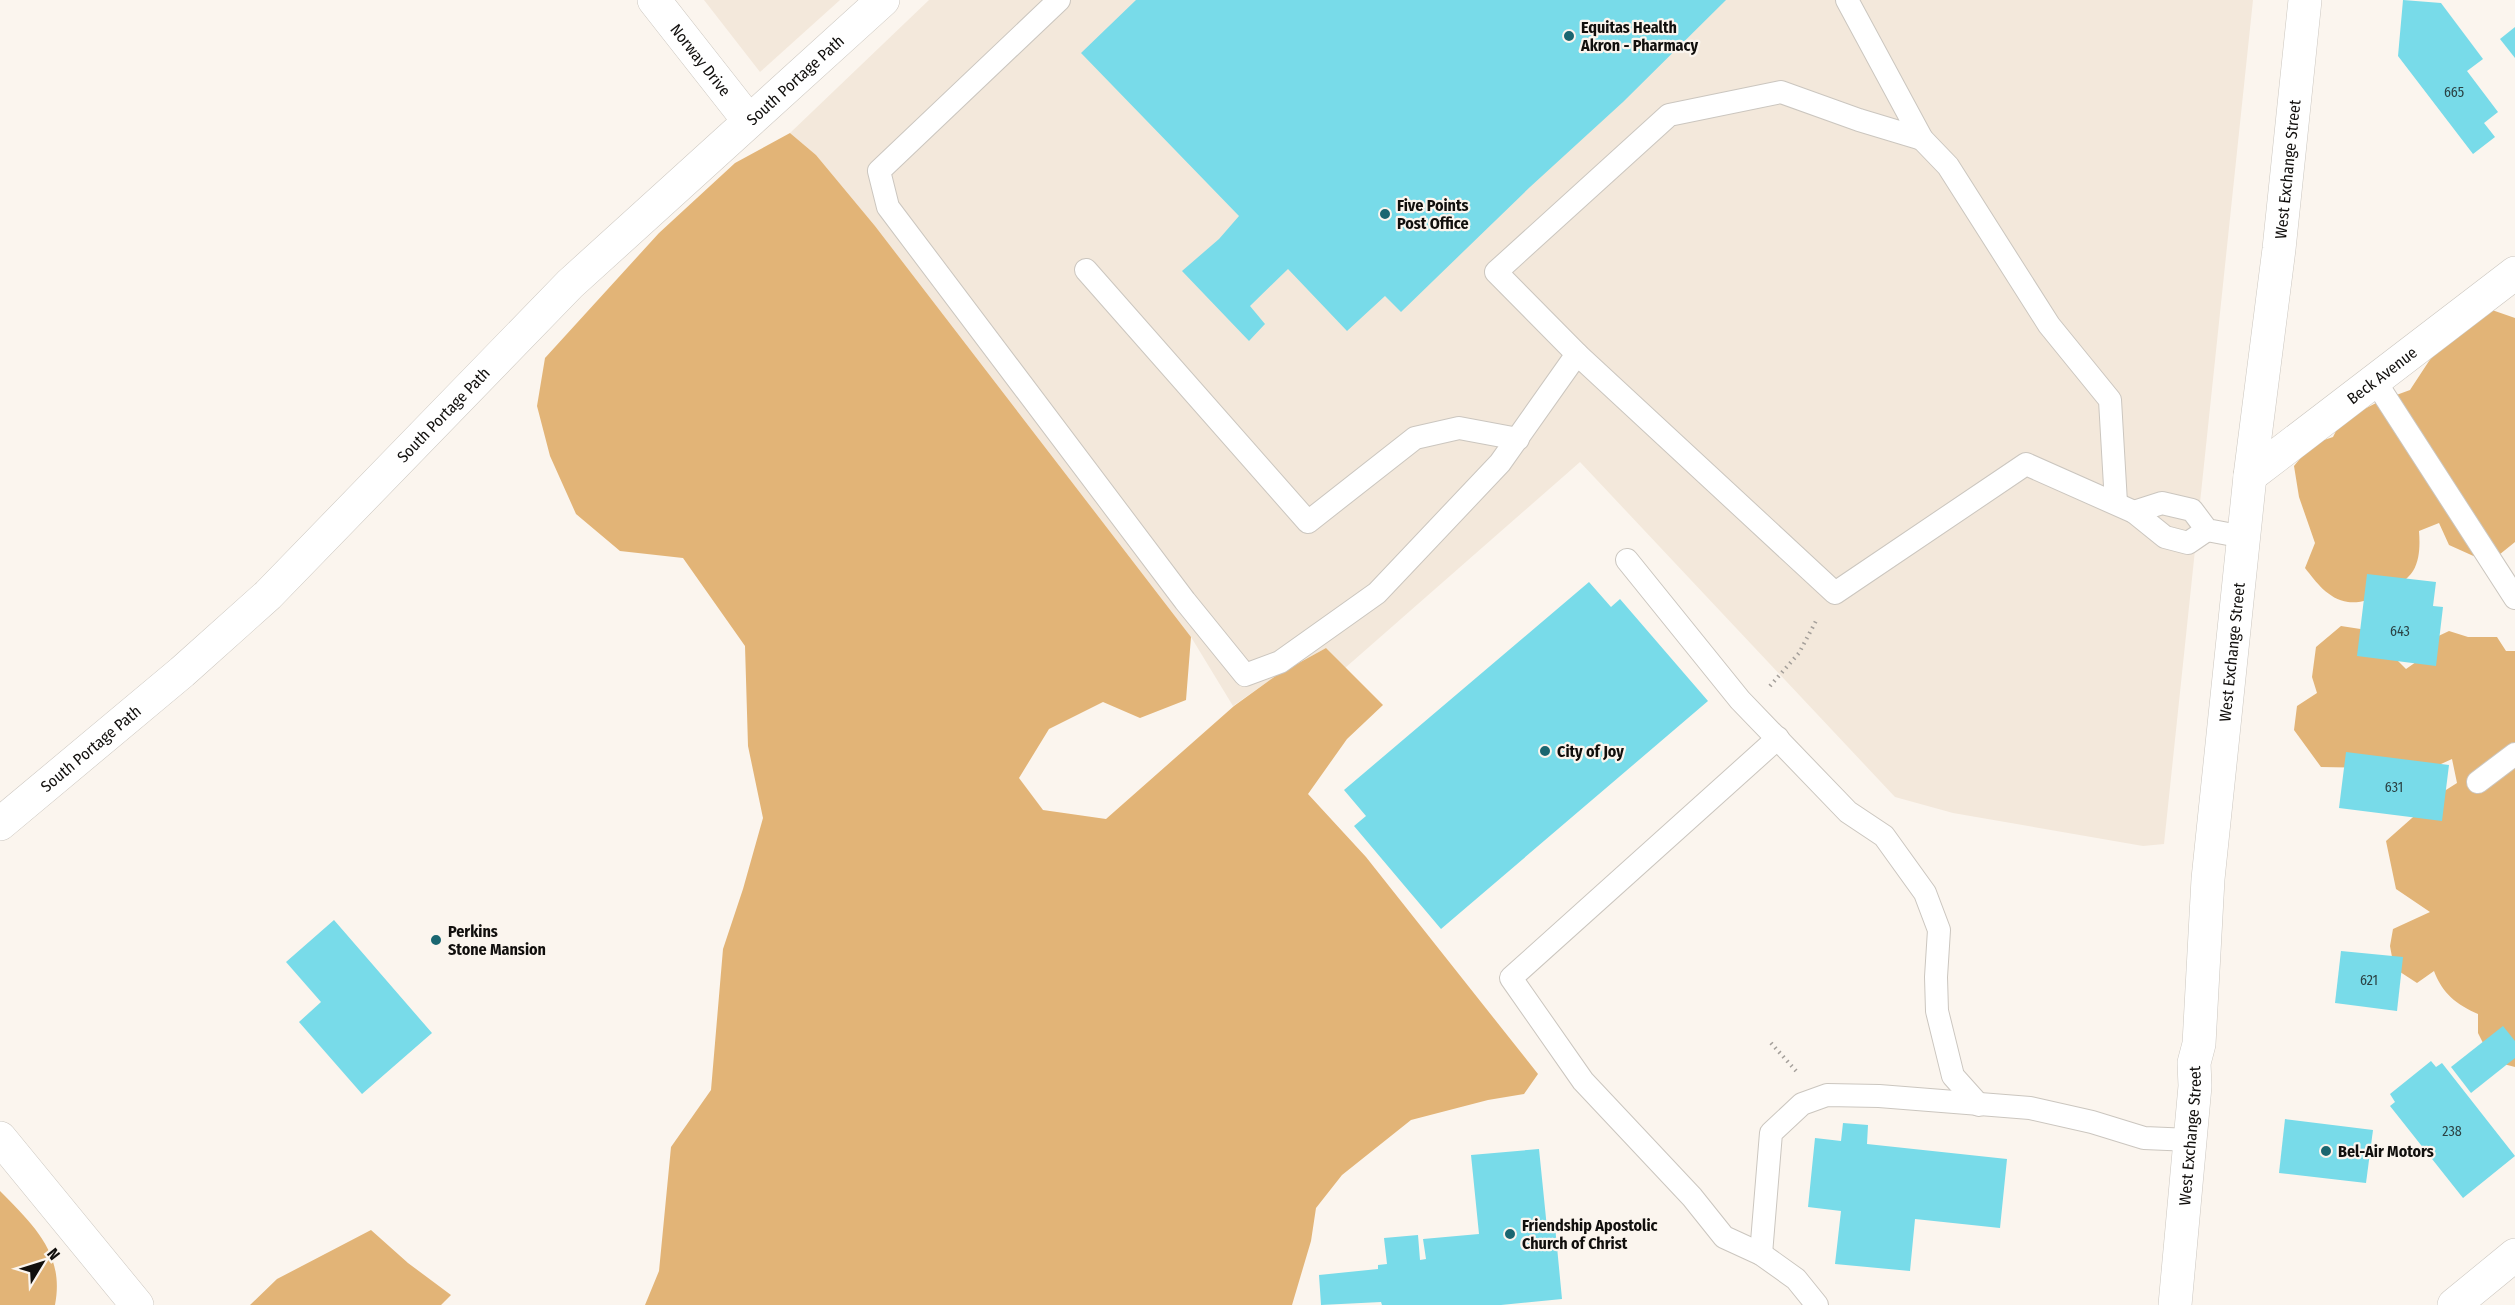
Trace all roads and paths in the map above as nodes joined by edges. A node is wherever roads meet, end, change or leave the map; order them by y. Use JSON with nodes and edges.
{"nodes":[{"id":1,"x":654,"y":0,"type":"edge"},
{"id":2,"x":883,"y":0,"type":"edge"},
{"id":3,"x":1059,"y":0,"type":"edge"},
{"id":4,"x":1847,"y":0,"type":"edge"},
{"id":5,"x":2305,"y":0,"type":"edge"},
{"id":6,"x":749,"y":121,"type":"junction"},
{"id":7,"x":1922,"y":139,"type":"junction"},
{"id":8,"x":1086,"y":270,"type":"dead end"},
{"id":9,"x":2515,"y":273,"type":"edge"},
{"id":10,"x":1577,"y":354,"type":"junction"},
{"id":11,"x":2375,"y":381,"type":"junction"},
{"id":12,"x":1518,"y":439,"type":"junction"},
{"id":13,"x":2250,"y":476,"type":"junction"},
{"id":14,"x":2125,"y":508,"type":"junction"},
{"id":15,"x":2207,"y":530,"type":"junction"},
{"id":16,"x":2244,"y":537,"type":"junction"},
{"id":17,"x":1627,"y":560,"type":"dead end"},
{"id":18,"x":1833,"y":590,"type":"junction"},
{"id":19,"x":2515,"y":598,"type":"edge"},
{"id":20,"x":1749,"y":709,"type":"junction"},
{"id":21,"x":1778,"y":738,"type":"junction"},
{"id":22,"x":2515,"y":754,"type":"edge"},
{"id":23,"x":2478,"y":782,"type":"dead end"},
{"id":24,"x":0,"y":824,"type":"edge"},
{"id":25,"x":1772,"y":1043,"type":"dead end"},
{"id":26,"x":1793,"y":1067,"type":"dead end"},
{"id":27,"x":1978,"y":1105,"type":"junction"},
{"id":28,"x":0,"y":1138,"type":"edge"},
{"id":29,"x":2191,"y":1140,"type":"junction"},
{"id":30,"x":1761,"y":1254,"type":"junction"},
{"id":31,"x":2515,"y":1255,"type":"edge"},
{"id":32,"x":137,"y":1305,"type":"edge"},
{"id":33,"x":1817,"y":1305,"type":"edge"},
{"id":34,"x":2175,"y":1305,"type":"edge"},
{"id":35,"x":2454,"y":1305,"type":"edge"}],
"edges":[{"from":1,"to":6,"type":"street","name":"Norway Drive"},
{"from":2,"to":6,"type":"street","name":"South Portage Path"},
{"from":3,"to":12,"type":"lane"},
{"from":4,"to":7,"type":"lane"},
{"from":5,"to":13,"type":"street","name":"West Exchange Street"},
{"from":6,"to":24,"type":"street","name":"South Portage Path"},
{"from":7,"to":10,"type":"lane"},
{"from":7,"to":14,"type":"lane"},
{"from":8,"to":12,"type":"lane"},
{"from":9,"to":11,"type":"street","name":"Beck Avenue"},
{"from":10,"to":12,"type":"lane"},
{"from":10,"to":18,"type":"lane"},
{"from":11,"to":13,"type":"street","name":"Beck Avenue"},
{"from":11,"to":19,"type":"lane"},
{"from":13,"to":16,"type":"street","name":"West Exchange Street"},
{"from":14,"to":15,"type":"lane"},
{"from":14,"to":15,"type":"lane"},
{"from":14,"to":18,"type":"lane"},
{"from":15,"to":16,"type":"lane"},
{"from":16,"to":29,"type":"street","name":"West Exchange Street"},
{"from":17,"to":20,"type":"lane"},
{"from":18,"to":20,"type":"path"},
{"from":20,"to":21,"type":"lane"},
{"from":21,"to":27,"type":"lane"},
{"from":21,"to":30,"type":"lane"},
{"from":22,"to":23,"type":"lane"},
{"from":25,"to":26,"type":"path"},
{"from":27,"to":29,"type":"lane"},
{"from":27,"to":30,"type":"lane"},
{"from":28,"to":32,"type":"street"},
{"from":29,"to":34,"type":"street","name":"West Exchange Street"},
{"from":30,"to":33,"type":"lane"},
{"from":31,"to":35,"type":"street"}]}
